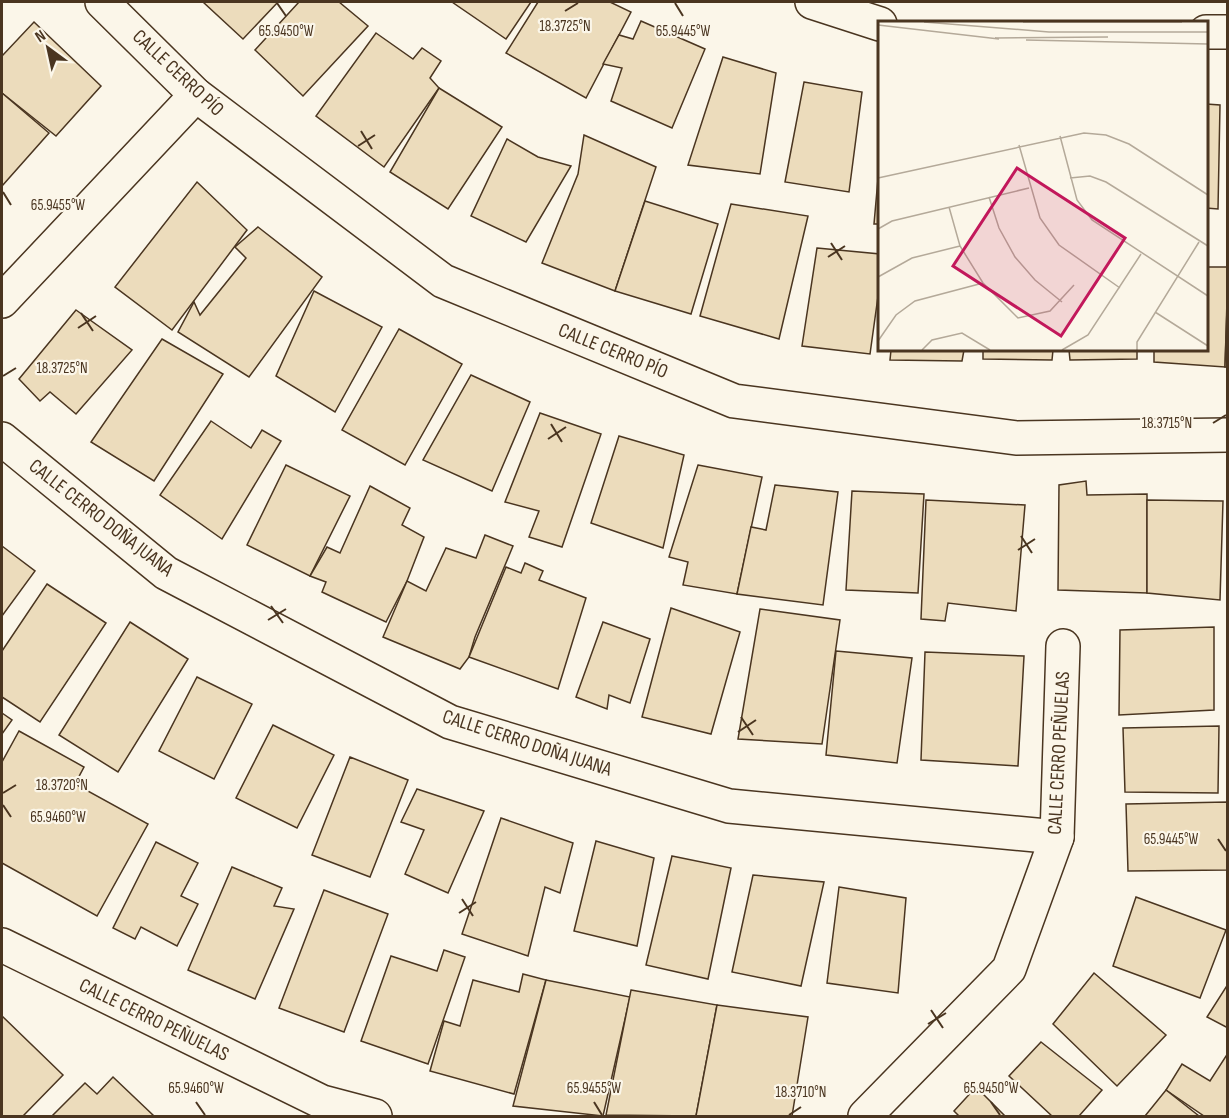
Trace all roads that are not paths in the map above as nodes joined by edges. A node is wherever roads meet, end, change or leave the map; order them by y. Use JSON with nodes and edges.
{"nodes":[{"id":1,"x":102,"y":2,"type":"edge"},
{"id":2,"x":812,"y":2,"type":"edge"},
{"id":3,"x":878,"y":24,"type":"edge"},
{"id":4,"x":1208,"y":32,"type":"edge"},
{"id":5,"x":1227,"y":32,"type":"edge"},
{"id":6,"x":196,"y":95,"type":"junction"},
{"id":7,"x":2,"y":301,"type":"edge"},
{"id":8,"x":1227,"y":435,"type":"edge"},
{"id":9,"x":2,"y":439,"type":"edge"},
{"id":10,"x":1063,"y":646,"type":"dead end"},
{"id":11,"x":1057,"y":837,"type":"junction"},
{"id":12,"x":2,"y":945,"type":"edge"},
{"id":13,"x":316,"y":1109,"type":"edge"},
{"id":14,"x":375,"y":1116,"type":"edge"},
{"id":15,"x":866,"y":1116,"type":"edge"}],
"edges":[{"from":1,"to":6,"type":"street","name":"CALLE CERRO PÍO"},
{"from":2,"to":3,"type":"street"},
{"from":4,"to":5,"type":"street"},
{"from":6,"to":7,"type":"street"},
{"from":6,"to":8,"type":"street","name":"CALLE CERRO PÍO"},
{"from":9,"to":11,"type":"street","name":"CALLE CERRO DOÑA JUANA"},
{"from":10,"to":11,"type":"street","name":"CALLE CERRO PEÑUELAS"},
{"from":11,"to":15,"type":"street","name":"CALLE CERRO PEÑUELAS"},
{"from":12,"to":13,"type":"street","name":"CALLE CERRO PEÑUELAS"},
{"from":13,"to":14,"type":"street","name":"CALLE CERRO PEÑUELAS"}]}
